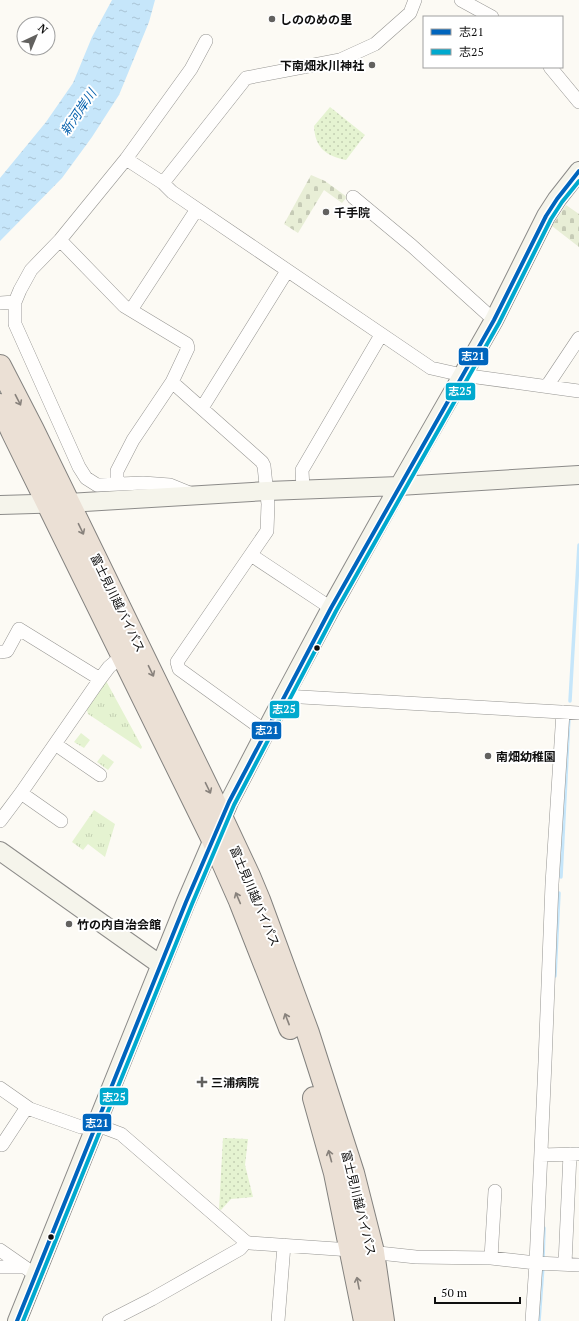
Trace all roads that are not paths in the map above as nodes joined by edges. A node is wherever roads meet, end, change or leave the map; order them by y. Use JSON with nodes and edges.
{"nodes":[{"id":1,"x":416,"y":0,"type":"edge"},
{"id":2,"x":461,"y":0,"type":"edge"},
{"id":3,"x":490,"y":16,"type":"edge"},
{"id":4,"x":206,"y":41,"type":"dead end"},
{"id":5,"x":551,"y":68,"type":"edge"},
{"id":6,"x":579,"y":102,"type":"edge"},
{"id":7,"x":126,"y":159,"type":"junction"},
{"id":8,"x":579,"y":171,"type":"edge"},
{"id":9,"x":163,"y":183,"type":"junction"},
{"id":10,"x":353,"y":197,"type":"dead end"},
{"id":11,"x":197,"y":209,"type":"junction"},
{"id":12,"x":60,"y":240,"type":"junction"},
{"id":13,"x":288,"y":271,"type":"junction"},
{"id":14,"x":15,"y":302,"type":"junction"},
{"id":15,"x":0,"y":303,"type":"edge"},
{"id":16,"x":131,"y":310,"type":"junction"},
{"id":17,"x":494,"y":320,"type":"junction"},
{"id":18,"x":382,"y":335,"type":"junction"},
{"id":19,"x":579,"y":338,"type":"edge"},
{"id":20,"x":0,"y":366,"type":"edge"},
{"id":21,"x":462,"y":375,"type":"junction"},
{"id":22,"x":172,"y":382,"type":"junction"},
{"id":23,"x":547,"y":386,"type":"junction"},
{"id":24,"x":579,"y":391,"type":"edge"},
{"id":25,"x":0,"y":405,"type":"edge"},
{"id":26,"x":202,"y":408,"type":"junction"},
{"id":27,"x":579,"y":474,"type":"edge"},
{"id":28,"x":117,"y":484,"type":"junction"},
{"id":29,"x":399,"y":486,"type":"junction"},
{"id":30,"x":303,"y":489,"type":"junction"},
{"id":31,"x":267,"y":491,"type":"junction"},
{"id":32,"x":195,"y":495,"type":"junction"},
{"id":33,"x":58,"y":503,"type":"junction"},
{"id":34,"x":0,"y":505,"type":"edge"},
{"id":35,"x":251,"y":555,"type":"junction"},
{"id":36,"x":331,"y":608,"type":"junction"},
{"id":37,"x":0,"y":652,"type":"edge"},
{"id":38,"x":122,"y":656,"type":"junction"},
{"id":39,"x":100,"y":679,"type":"junction"},
{"id":40,"x":284,"y":696,"type":"junction"},
{"id":41,"x":563,"y":712,"type":"junction"},
{"id":42,"x":579,"y":713,"type":"edge"},
{"id":43,"x":265,"y":731,"type":"junction"},
{"id":44,"x":55,"y":744,"type":"junction"},
{"id":45,"x":100,"y":775,"type":"dead end"},
{"id":46,"x":21,"y":793,"type":"junction"},
{"id":47,"x":222,"y":819,"type":"junction"},
{"id":48,"x":0,"y":821,"type":"edge"},
{"id":49,"x":61,"y":821,"type":"dead end"},
{"id":50,"x":212,"y":840,"type":"junction"},
{"id":51,"x":0,"y":851,"type":"edge"},
{"id":52,"x":161,"y":963,"type":"junction"},
{"id":53,"x":0,"y":1088,"type":"edge"},
{"id":54,"x":27,"y":1107,"type":"junction"},
{"id":55,"x":96,"y":1128,"type":"junction"},
{"id":56,"x":2,"y":1145,"type":"dead end"},
{"id":57,"x":575,"y":1154,"type":"edge"},
{"id":58,"x":545,"y":1155,"type":"junction"},
{"id":59,"x":495,"y":1191,"type":"dead end"},
{"id":60,"x":246,"y":1242,"type":"junction"},
{"id":61,"x":284,"y":1245,"type":"junction"},
{"id":62,"x":0,"y":1250,"type":"edge"},
{"id":63,"x":351,"y":1250,"type":"junction"},
{"id":64,"x":373,"y":1252,"type":"junction"},
{"id":65,"x":491,"y":1258,"type":"junction"},
{"id":66,"x":540,"y":1263,"type":"junction"},
{"id":67,"x":564,"y":1264,"type":"junction"},
{"id":68,"x":579,"y":1265,"type":"edge"},
{"id":69,"x":0,"y":1267,"type":"edge"},
{"id":70,"x":30,"y":1271,"type":"junction"},
{"id":71,"x":17,"y":1321,"type":"edge"},
{"id":72,"x":109,"y":1321,"type":"edge"},
{"id":73,"x":278,"y":1321,"type":"edge"},
{"id":74,"x":365,"y":1321,"type":"edge"},
{"id":75,"x":383,"y":1321,"type":"edge"},
{"id":76,"x":532,"y":1321,"type":"edge"}],
"edges":[{"from":1,"to":9,"type":"street"},
{"from":2,"to":3,"type":"street"},
{"from":4,"to":7,"type":"street"},
{"from":5,"to":6,"type":"street"},
{"from":7,"to":9,"type":"street"},
{"from":7,"to":12,"type":"street"},
{"from":8,"to":17,"type":"street"},
{"from":9,"to":11,"type":"street"},
{"from":10,"to":17,"type":"street"},
{"from":11,"to":13,"type":"street"},
{"from":11,"to":16,"type":"street"},
{"from":12,"to":14,"type":"street"},
{"from":12,"to":16,"type":"street"},
{"from":13,"to":18,"type":"street"},
{"from":13,"to":26,"type":"street"},
{"from":14,"to":15,"type":"street"},
{"from":14,"to":28,"type":"street"},
{"from":16,"to":22,"type":"street"},
{"from":17,"to":21,"type":"street"},
{"from":18,"to":21,"type":"street"},
{"from":18,"to":30,"type":"street"},
{"from":19,"to":23,"type":"street"},
{"from":20,"to":33,"type":"highway","name":"富士見川越バイパス","one_way":true},
{"from":21,"to":23,"type":"street"},
{"from":21,"to":29,"type":"street"},
{"from":22,"to":26,"type":"street"},
{"from":22,"to":28,"type":"street"},
{"from":23,"to":24,"type":"street"},
{"from":25,"to":33,"type":"highway","name":"富士見川越バイパス"},
{"from":26,"to":31,"type":"street"},
{"from":27,"to":29,"type":"street"},
{"from":28,"to":32,"type":"street"},
{"from":29,"to":30,"type":"street"},
{"from":29,"to":36,"type":"street"},
{"from":30,"to":31,"type":"street"},
{"from":31,"to":32,"type":"street"},
{"from":31,"to":35,"type":"street"},
{"from":32,"to":33,"type":"street"},
{"from":33,"to":34,"type":"street"},
{"from":33,"to":38,"type":"highway","name":"富士見川越バイパス"},
{"from":33,"to":47,"type":"highway","name":"富士見川越バイパス","one_way":true},
{"from":35,"to":36,"type":"street"},
{"from":35,"to":43,"type":"street"},
{"from":36,"to":40,"type":"street"},
{"from":37,"to":39,"type":"street"},
{"from":38,"to":39,"type":"street"},
{"from":38,"to":50,"type":"highway","name":"富士見川越バイパス"},
{"from":39,"to":44,"type":"street"},
{"from":40,"to":41,"type":"street"},
{"from":40,"to":43,"type":"street"},
{"from":41,"to":42,"type":"street"},
{"from":41,"to":58,"type":"street"},
{"from":43,"to":47,"type":"street"},
{"from":44,"to":45,"type":"street"},
{"from":44,"to":46,"type":"street"},
{"from":46,"to":48,"type":"street"},
{"from":46,"to":49,"type":"street"},
{"from":47,"to":50,"type":"street"},
{"from":47,"to":64,"type":"highway","name":"富士見川越バイパス"},
{"from":50,"to":52,"type":"street"},
{"from":63,"to":50,"type":"highway","name":"富士見川越バイパス","one_way":true},
{"from":51,"to":52,"type":"street"},
{"from":52,"to":55,"type":"street"},
{"from":53,"to":54,"type":"street"},
{"from":54,"to":55,"type":"street"},
{"from":54,"to":56,"type":"street"},
{"from":55,"to":60,"type":"street"},
{"from":55,"to":70,"type":"street"},
{"from":57,"to":58,"type":"street"},
{"from":57,"to":67,"type":"street"},
{"from":58,"to":66,"type":"street"},
{"from":59,"to":65,"type":"street"},
{"from":60,"to":61,"type":"street"},
{"from":60,"to":72,"type":"street"},
{"from":61,"to":63,"type":"street"},
{"from":61,"to":73,"type":"street"},
{"from":62,"to":70,"type":"street"},
{"from":63,"to":64,"type":"street"},
{"from":74,"to":63,"type":"highway","name":"富士見川越バイパス","one_way":true},
{"from":64,"to":65,"type":"street"},
{"from":64,"to":75,"type":"highway","name":"富士見川越バイパス"},
{"from":65,"to":66,"type":"street"},
{"from":66,"to":67,"type":"street"},
{"from":66,"to":76,"type":"street"},
{"from":67,"to":68,"type":"street"},
{"from":69,"to":70,"type":"street"},
{"from":70,"to":71,"type":"street"}]}
